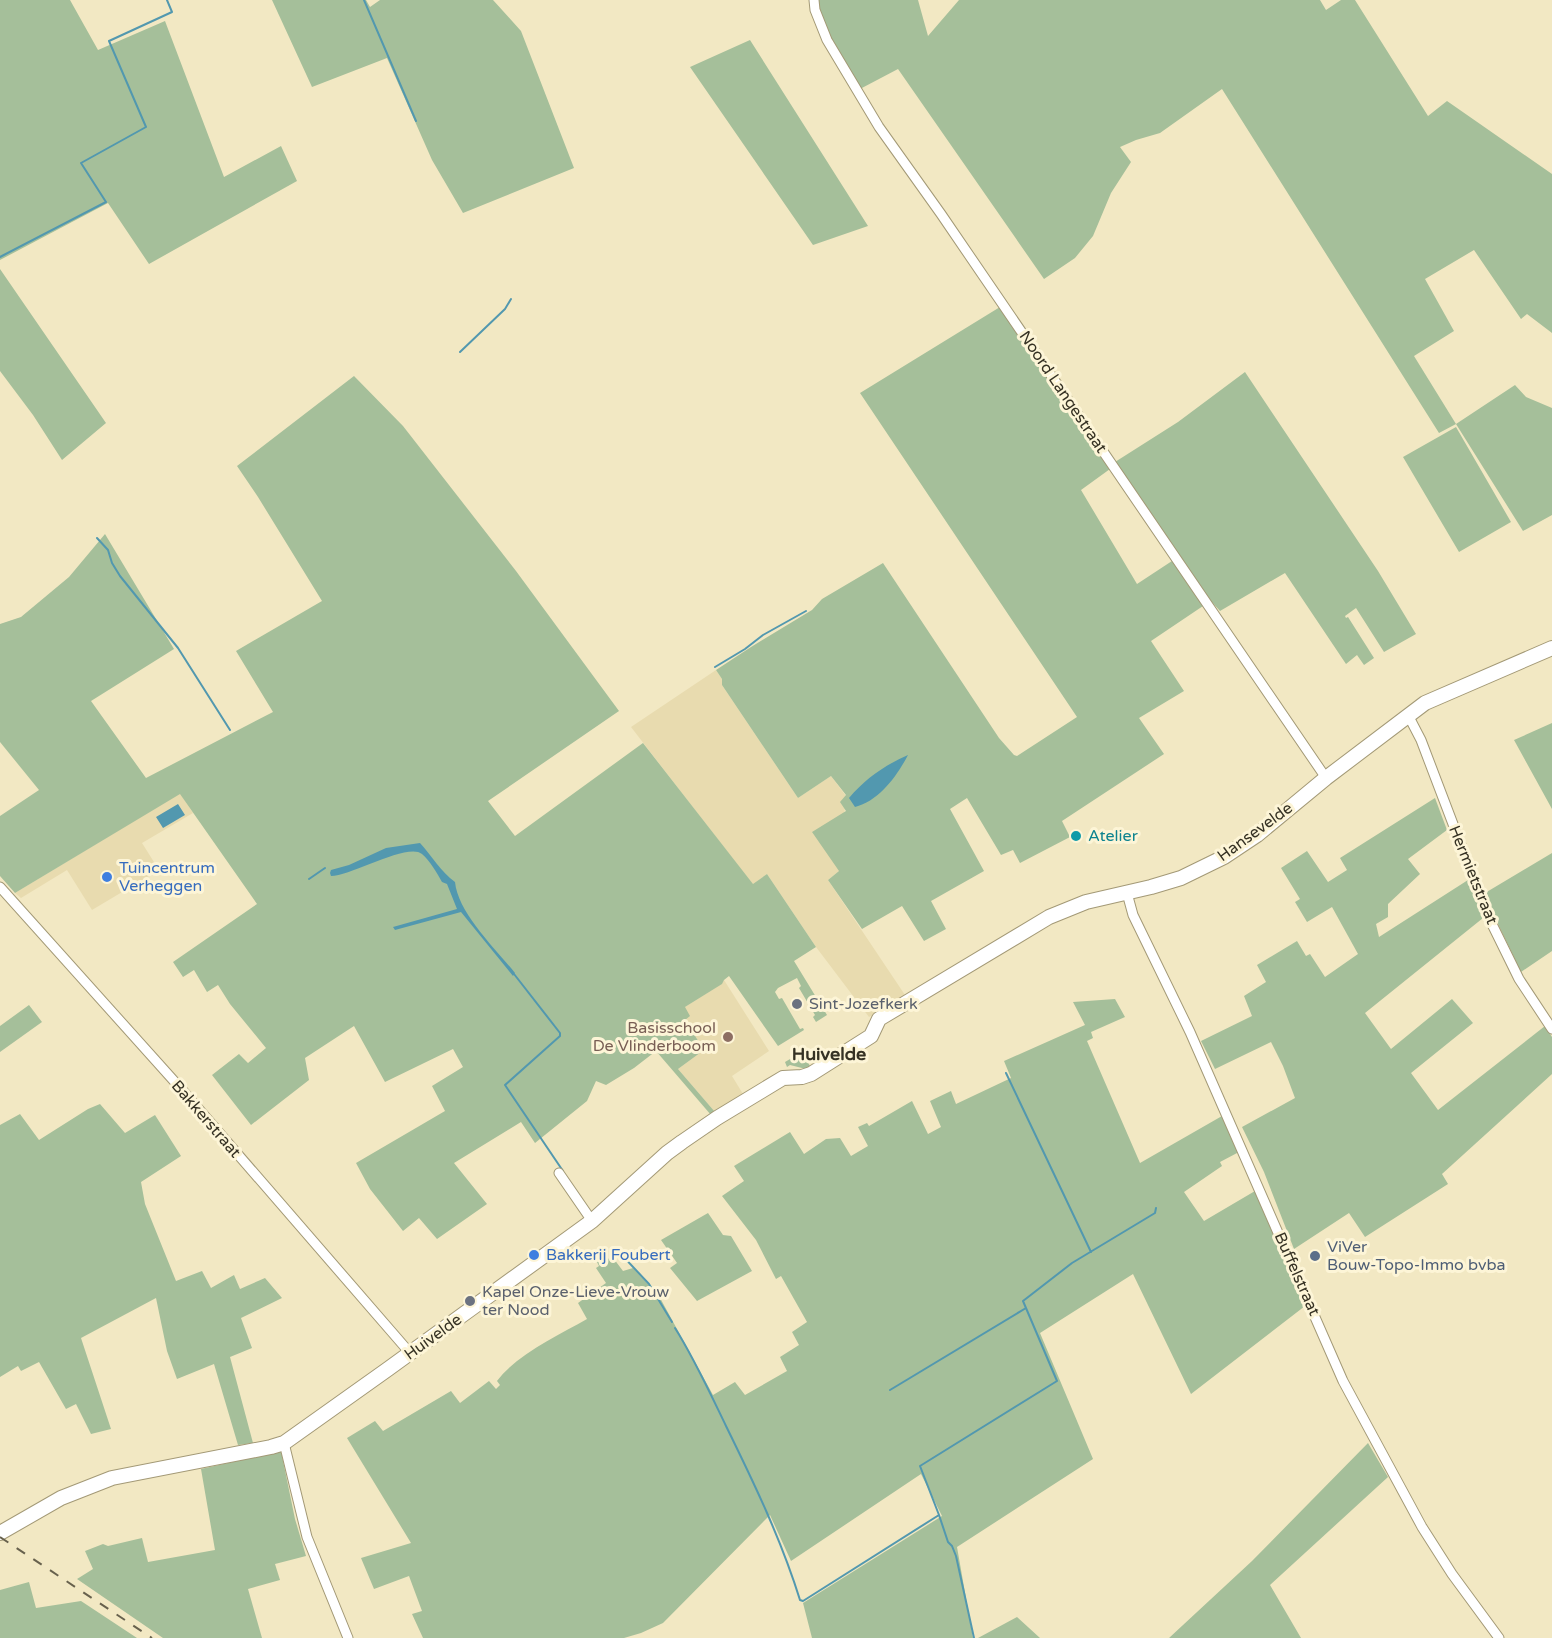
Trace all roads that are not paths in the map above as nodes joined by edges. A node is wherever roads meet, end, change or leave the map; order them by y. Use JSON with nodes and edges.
{"nodes":[{"id":1,"x":814,"y":0,"type":"edge"},
{"id":2,"x":1552,"y":648,"type":"edge"},
{"id":3,"x":1408,"y":715,"type":"junction"},
{"id":4,"x":1326,"y":778,"type":"junction"},
{"id":5,"x":0,"y":887,"type":"edge"},
{"id":6,"x":1127,"y":892,"type":"junction"},
{"id":7,"x":910,"y":1000,"type":"joint"},
{"id":8,"x":1552,"y":1029,"type":"edge"},
{"id":9,"x":559,"y":1173,"type":"dead end"},
{"id":10,"x":592,"y":1221,"type":"junction"},
{"id":11,"x":410,"y":1353,"type":"junction"},
{"id":12,"x":284,"y":1443,"type":"junction"},
{"id":13,"x":0,"y":1533,"type":"edge"},
{"id":14,"x":348,"y":1638,"type":"edge"},
{"id":15,"x":1499,"y":1638,"type":"edge"}],
"edges":[{"from":1,"to":4,"type":"street","name":"Noord Langestraat"},
{"from":2,"to":3,"type":"street","name":"Hansevelde"},
{"from":3,"to":4,"type":"street","name":"Hansevelde"},
{"from":3,"to":8,"type":"street","name":"Hermietstraat"},
{"from":4,"to":6,"type":"street","name":"Hansevelde"},
{"from":5,"to":11,"type":"street","name":"Bakkerstraat"},
{"from":6,"to":7,"type":"street","name":"Hansevelde"},
{"from":6,"to":15,"type":"street","name":"Buffelstraat"},
{"from":7,"to":10,"type":"street","name":"Huivelde"},
{"from":9,"to":10,"type":"street"},
{"from":10,"to":11,"type":"street","name":"Huivelde"},
{"from":11,"to":12,"type":"street","name":"Huivelde"},
{"from":12,"to":13,"type":"street","name":"Huivelde"},
{"from":12,"to":14,"type":"street"}]}
